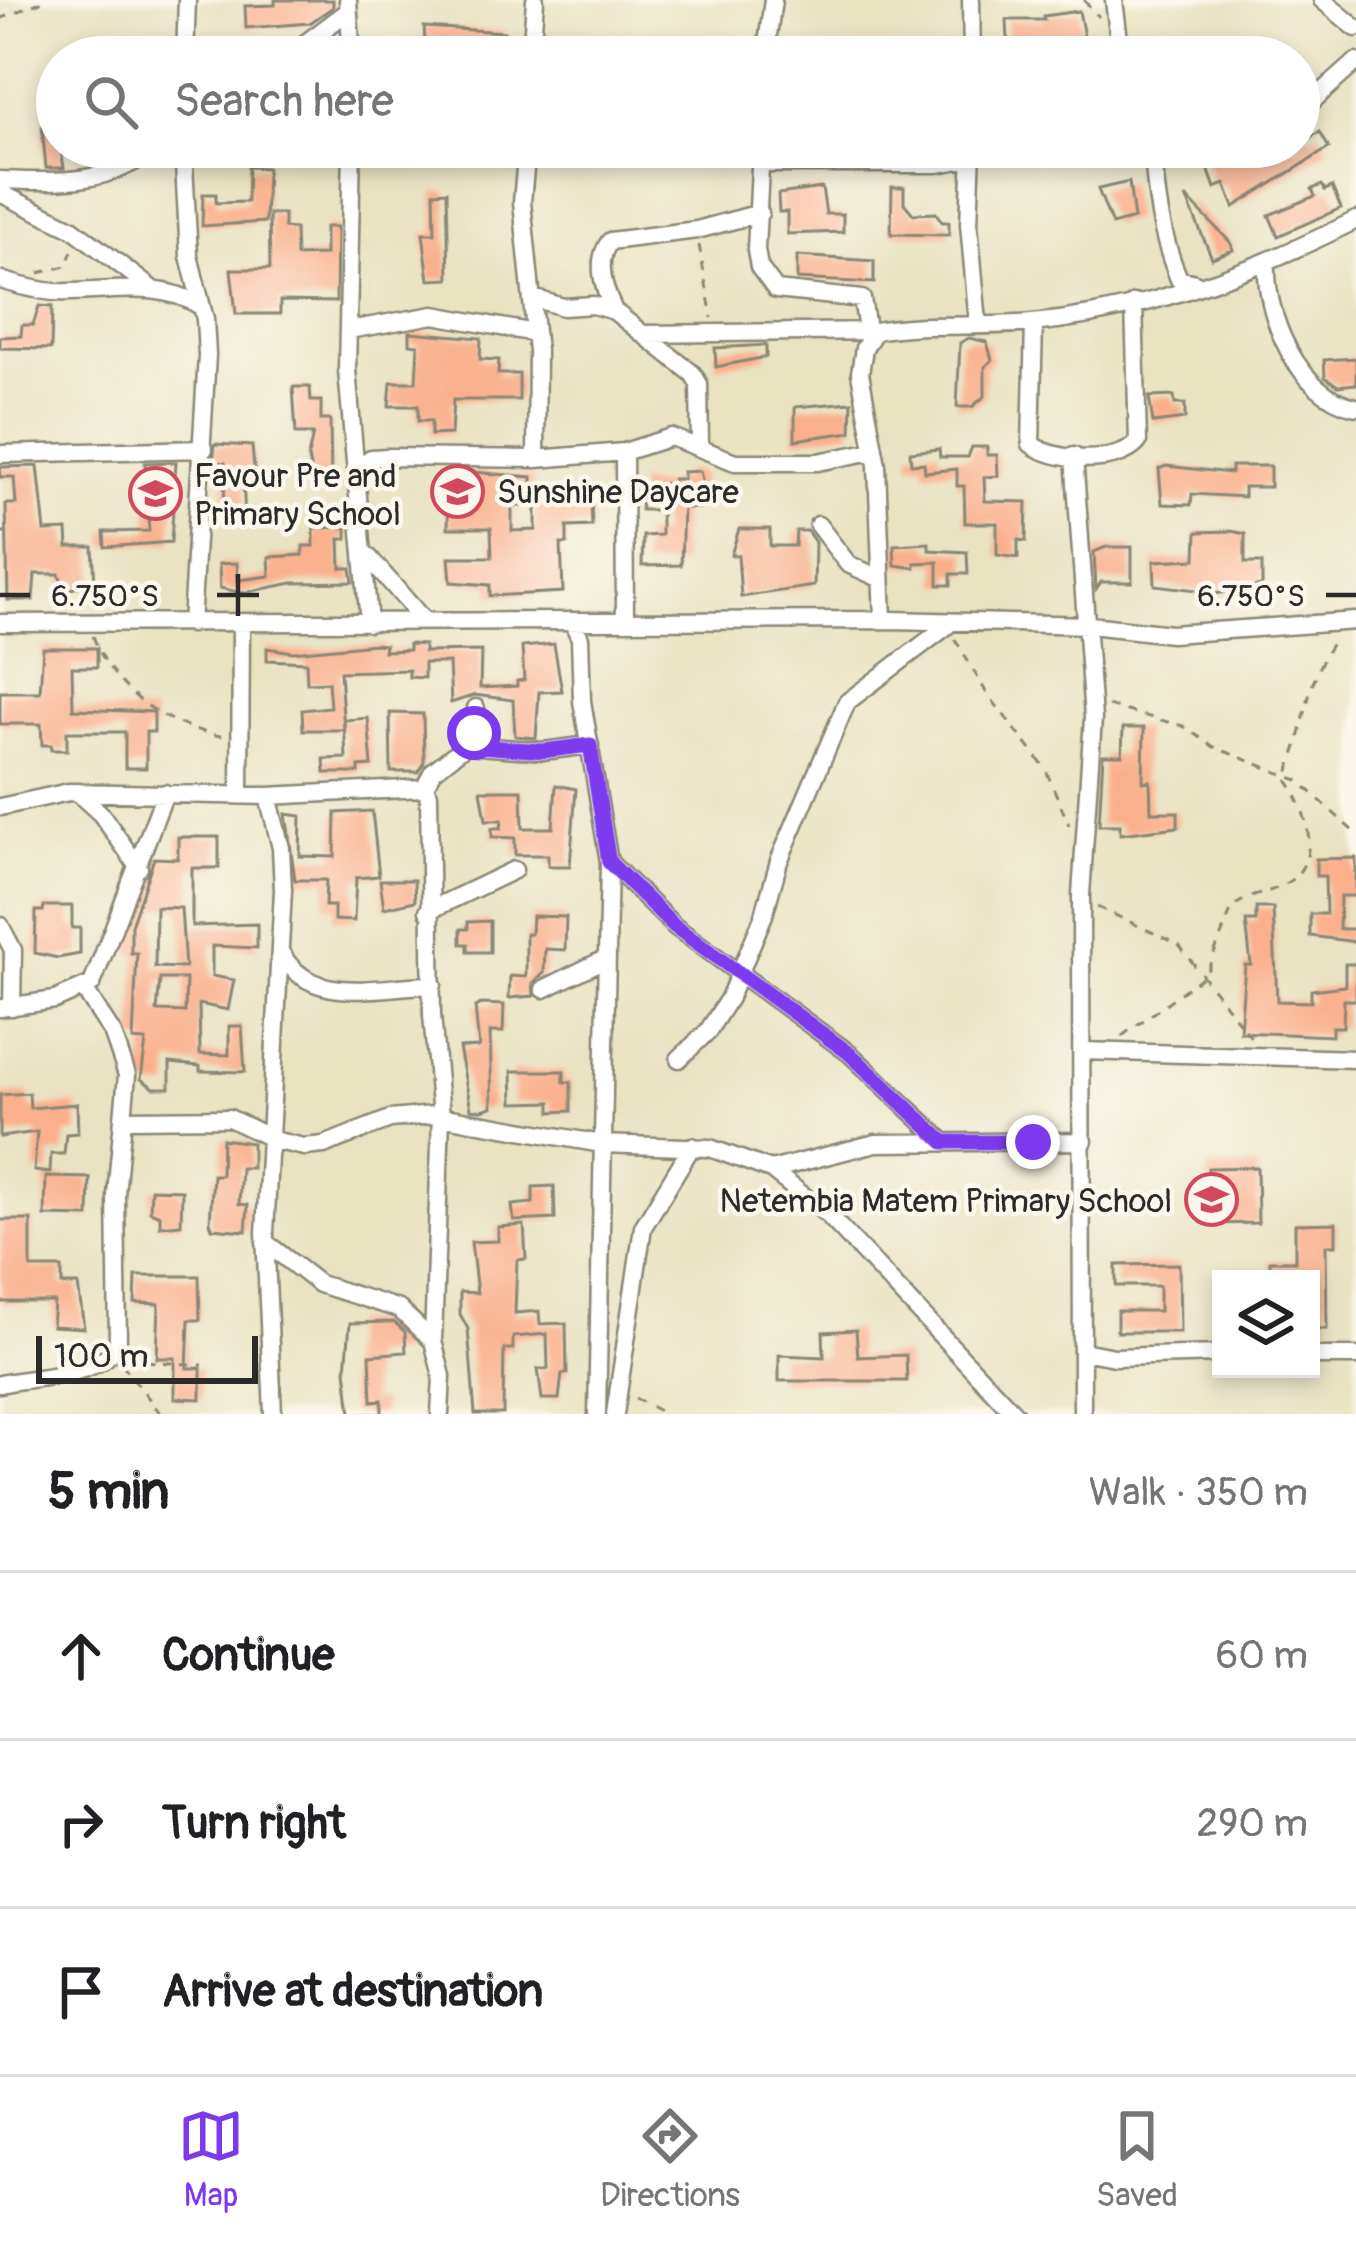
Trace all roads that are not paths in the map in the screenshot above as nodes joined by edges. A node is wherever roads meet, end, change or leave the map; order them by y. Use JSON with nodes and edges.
{"nodes":[{"id":1,"x":187,"y":0,"type":"edge"},
{"id":2,"x":535,"y":0,"type":"edge"},
{"id":3,"x":773,"y":0,"type":"edge"},
{"id":4,"x":971,"y":0,"type":"edge"},
{"id":5,"x":1114,"y":0,"type":"edge"},
{"id":6,"x":1322,"y":0,"type":"edge"},
{"id":7,"x":348,"y":6,"type":"edge"},
{"id":8,"x":1356,"y":28,"type":"edge"},
{"id":9,"x":185,"y":36,"type":"edge"},
{"id":10,"x":312,"y":36,"type":"edge"},
{"id":11,"x":350,"y":36,"type":"edge"},
{"id":12,"x":532,"y":36,"type":"edge"},
{"id":13,"x":768,"y":36,"type":"edge"},
{"id":14,"x":972,"y":36,"type":"edge"},
{"id":15,"x":1118,"y":36,"type":"edge"},
{"id":16,"x":1356,"y":62,"type":"edge"},
{"id":17,"x":1320,"y":94,"type":"edge"},
{"id":18,"x":131,"y":168,"type":"edge"},
{"id":19,"x":184,"y":168,"type":"edge"},
{"id":20,"x":352,"y":168,"type":"edge"},
{"id":21,"x":525,"y":168,"type":"edge"},
{"id":22,"x":761,"y":168,"type":"edge"},
{"id":23,"x":971,"y":168,"type":"edge"},
{"id":24,"x":1154,"y":168,"type":"edge"},
{"id":25,"x":0,"y":180,"type":"edge"},
{"id":26,"x":0,"y":193,"type":"edge"},
{"id":27,"x":760,"y":213,"type":"junction"},
{"id":28,"x":1356,"y":220,"type":"edge"},
{"id":29,"x":1268,"y":261,"type":"junction"},
{"id":30,"x":0,"y":280,"type":"edge"},
{"id":31,"x":1195,"y":283,"type":"junction"},
{"id":32,"x":153,"y":290,"type":"junction"},
{"id":33,"x":533,"y":298,"type":"junction"},
{"id":34,"x":1134,"y":303,"type":"junction"},
{"id":35,"x":202,"y":307,"type":"junction"},
{"id":36,"x":614,"y":311,"type":"junction"},
{"id":37,"x":978,"y":323,"type":"junction"},
{"id":38,"x":1034,"y":323,"type":"junction"},
{"id":39,"x":349,"y":330,"type":"junction"},
{"id":40,"x":871,"y":330,"type":"junction"},
{"id":41,"x":535,"y":333,"type":"junction"},
{"id":42,"x":644,"y":334,"type":"junction"},
{"id":43,"x":1356,"y":407,"type":"edge"},
{"id":44,"x":700,"y":446,"type":"junction"},
{"id":45,"x":204,"y":449,"type":"junction"},
{"id":46,"x":873,"y":451,"type":"junction"},
{"id":47,"x":624,"y":452,"type":"junction"},
{"id":48,"x":0,"y":454,"type":"edge"},
{"id":49,"x":1074,"y":456,"type":"junction"},
{"id":50,"x":536,"y":459,"type":"junction"},
{"id":51,"x":356,"y":469,"type":"junction"},
{"id":52,"x":818,"y":525,"type":"dead end"},
{"id":53,"x":366,"y":553,"type":"junction"},
{"id":54,"x":879,"y":578,"type":"junction"},
{"id":55,"x":883,"y":620,"type":"junction"},
{"id":56,"x":572,"y":621,"type":"junction"},
{"id":57,"x":625,"y":621,"type":"junction"},
{"id":58,"x":0,"y":622,"type":"edge"},
{"id":59,"x":424,"y":622,"type":"junction"},
{"id":60,"x":1350,"y":622,"type":"edge"},
{"id":61,"x":369,"y":623,"type":"junction"},
{"id":62,"x":191,"y":624,"type":"junction"},
{"id":63,"x":241,"y":625,"type":"junction"},
{"id":64,"x":1090,"y":625,"type":"junction"},
{"id":65,"x":947,"y":626,"type":"road end"},
{"id":66,"x":476,"y":708,"type":"dead end"},
{"id":67,"x":466,"y":745,"type":"junction"},
{"id":68,"x":590,"y":745,"type":"junction"},
{"id":69,"x":424,"y":788,"type":"junction"},
{"id":70,"x":77,"y":792,"type":"junction"},
{"id":71,"x":165,"y":793,"type":"junction"},
{"id":72,"x":240,"y":794,"type":"junction"},
{"id":73,"x":268,"y":796,"type":"junction"},
{"id":74,"x":0,"y":807,"type":"edge"},
{"id":75,"x":609,"y":862,"type":"junction"},
{"id":76,"x":139,"y":868,"type":"junction"},
{"id":77,"x":514,"y":869,"type":"dead end"},
{"id":78,"x":428,"y":911,"type":"junction"},
{"id":79,"x":0,"y":926,"type":"edge"},
{"id":80,"x":280,"y":952,"type":"junction"},
{"id":81,"x":605,"y":958,"type":"junction"},
{"id":82,"x":740,"y":976,"type":"junction"},
{"id":83,"x":433,"y":985,"type":"junction"},
{"id":84,"x":84,"y":989,"type":"junction"},
{"id":85,"x":544,"y":989,"type":"dead end"},
{"id":86,"x":6,"y":1008,"type":"edge"},
{"id":87,"x":1092,"y":1052,"type":"junction"},
{"id":88,"x":679,"y":1059,"type":"dead end"},
{"id":89,"x":1356,"y":1059,"type":"edge"},
{"id":90,"x":441,"y":1116,"type":"junction"},
{"id":91,"x":126,"y":1119,"type":"junction"},
{"id":92,"x":267,"y":1136,"type":"junction"},
{"id":93,"x":1084,"y":1141,"type":"junction"},
{"id":94,"x":944,"y":1142,"type":"junction"},
{"id":95,"x":602,"y":1144,"type":"junction"},
{"id":96,"x":692,"y":1146,"type":"junction"},
{"id":97,"x":771,"y":1170,"type":"junction"},
{"id":98,"x":265,"y":1242,"type":"junction"},
{"id":99,"x":433,"y":1341,"type":"junction"},
{"id":100,"x":1083,"y":1351,"type":"junction"},
{"id":101,"x":1212,"y":1354,"type":"edge"},
{"id":102,"x":1320,"y":1356,"type":"edge"},
{"id":103,"x":1356,"y":1356,"type":"edge"},
{"id":104,"x":0,"y":1384,"type":"edge"},
{"id":105,"x":273,"y":1414,"type":"edge"},
{"id":106,"x":440,"y":1414,"type":"edge"},
{"id":107,"x":597,"y":1414,"type":"edge"},
{"id":108,"x":615,"y":1414,"type":"edge"},
{"id":109,"x":1016,"y":1414,"type":"edge"},
{"id":110,"x":1082,"y":1414,"type":"edge"}],
"edges":[{"from":1,"to":9,"type":"street"},
{"from":2,"to":12,"type":"street"},
{"from":3,"to":13,"type":"street"},
{"from":4,"to":14,"type":"street"},
{"from":5,"to":15,"type":"street"},
{"from":6,"to":8,"type":"street"},
{"from":7,"to":10,"type":"street"},
{"from":7,"to":11,"type":"street"},
{"from":16,"to":17,"type":"street"},
{"from":18,"to":25,"type":"street"},
{"from":19,"to":35,"type":"street"},
{"from":20,"to":39,"type":"street"},
{"from":21,"to":33,"type":"street"},
{"from":22,"to":27,"type":"street"},
{"from":23,"to":37,"type":"street"},
{"from":24,"to":31,"type":"street"},
{"from":26,"to":32,"type":"street"},
{"from":27,"to":36,"type":"street"},
{"from":27,"to":40,"type":"street"},
{"from":28,"to":29,"type":"street"},
{"from":29,"to":31,"type":"street"},
{"from":29,"to":43,"type":"street"},
{"from":30,"to":32,"type":"street"},
{"from":31,"to":34,"type":"street"},
{"from":32,"to":35,"type":"street"},
{"from":33,"to":36,"type":"street"},
{"from":33,"to":41,"type":"street"},
{"from":34,"to":38,"type":"street"},
{"from":34,"to":49,"type":"street"},
{"from":35,"to":45,"type":"street"},
{"from":36,"to":42,"type":"street"},
{"from":37,"to":38,"type":"street"},
{"from":37,"to":40,"type":"street"},
{"from":38,"to":49,"type":"street"},
{"from":39,"to":41,"type":"street"},
{"from":39,"to":51,"type":"street"},
{"from":40,"to":42,"type":"street"},
{"from":40,"to":46,"type":"street"},
{"from":41,"to":50,"type":"street"},
{"from":42,"to":44,"type":"street"},
{"from":44,"to":46,"type":"street"},
{"from":44,"to":47,"type":"street"},
{"from":45,"to":48,"type":"street"},
{"from":45,"to":62,"type":"street"},
{"from":46,"to":54,"type":"street"},
{"from":47,"to":50,"type":"street"},
{"from":47,"to":57,"type":"street"},
{"from":49,"to":64,"type":"street"},
{"from":50,"to":51,"type":"street"},
{"from":51,"to":53,"type":"street"},
{"from":52,"to":54,"type":"street"},
{"from":53,"to":59,"type":"street"},
{"from":53,"to":61,"type":"street"},
{"from":54,"to":55,"type":"street"},
{"from":55,"to":57,"type":"street"},
{"from":55,"to":64,"type":"street"},
{"from":56,"to":57,"type":"street"},
{"from":56,"to":59,"type":"street"},
{"from":56,"to":68,"type":"street"},
{"from":58,"to":62,"type":"street"},
{"from":59,"to":61,"type":"street"},
{"from":60,"to":64,"type":"street"},
{"from":61,"to":63,"type":"street"},
{"from":62,"to":63,"type":"street"},
{"from":63,"to":72,"type":"street"},
{"from":64,"to":87,"type":"street"},
{"from":65,"to":82,"type":"street"},
{"from":66,"to":67,"type":"street"},
{"from":67,"to":68,"type":"street"},
{"from":67,"to":69,"type":"street"},
{"from":68,"to":75,"type":"street"},
{"from":69,"to":73,"type":"street"},
{"from":69,"to":78,"type":"street"},
{"from":70,"to":71,"type":"street"},
{"from":70,"to":74,"type":"street"},
{"from":70,"to":76,"type":"street"},
{"from":71,"to":72,"type":"street"},
{"from":71,"to":76,"type":"street"},
{"from":72,"to":73,"type":"street"},
{"from":73,"to":80,"type":"street"},
{"from":75,"to":81,"type":"street"},
{"from":75,"to":82,"type":"street"},
{"from":76,"to":84,"type":"street"},
{"from":77,"to":78,"type":"street"},
{"from":78,"to":83,"type":"street"},
{"from":79,"to":86,"type":"street"},
{"from":80,"to":83,"type":"street"},
{"from":80,"to":92,"type":"street"},
{"from":81,"to":85,"type":"street"},
{"from":81,"to":95,"type":"street"},
{"from":82,"to":88,"type":"street"},
{"from":82,"to":94,"type":"street"},
{"from":83,"to":90,"type":"street"},
{"from":84,"to":86,"type":"street"},
{"from":84,"to":91,"type":"street"},
{"from":87,"to":89,"type":"street"},
{"from":87,"to":93,"type":"street"},
{"from":90,"to":92,"type":"street"},
{"from":90,"to":95,"type":"street"},
{"from":90,"to":99,"type":"street"},
{"from":91,"to":92,"type":"street"},
{"from":91,"to":104,"type":"street"},
{"from":92,"to":98,"type":"street"},
{"from":93,"to":94,"type":"street"},
{"from":93,"to":100,"type":"street"},
{"from":94,"to":97,"type":"street"},
{"from":95,"to":96,"type":"street"},
{"from":95,"to":107,"type":"street"},
{"from":96,"to":97,"type":"street"},
{"from":96,"to":108,"type":"street"},
{"from":97,"to":109,"type":"street"},
{"from":98,"to":99,"type":"street"},
{"from":98,"to":105,"type":"street"},
{"from":99,"to":106,"type":"street"},
{"from":100,"to":101,"type":"street"},
{"from":100,"to":110,"type":"street"},
{"from":102,"to":103,"type":"street"}]}
